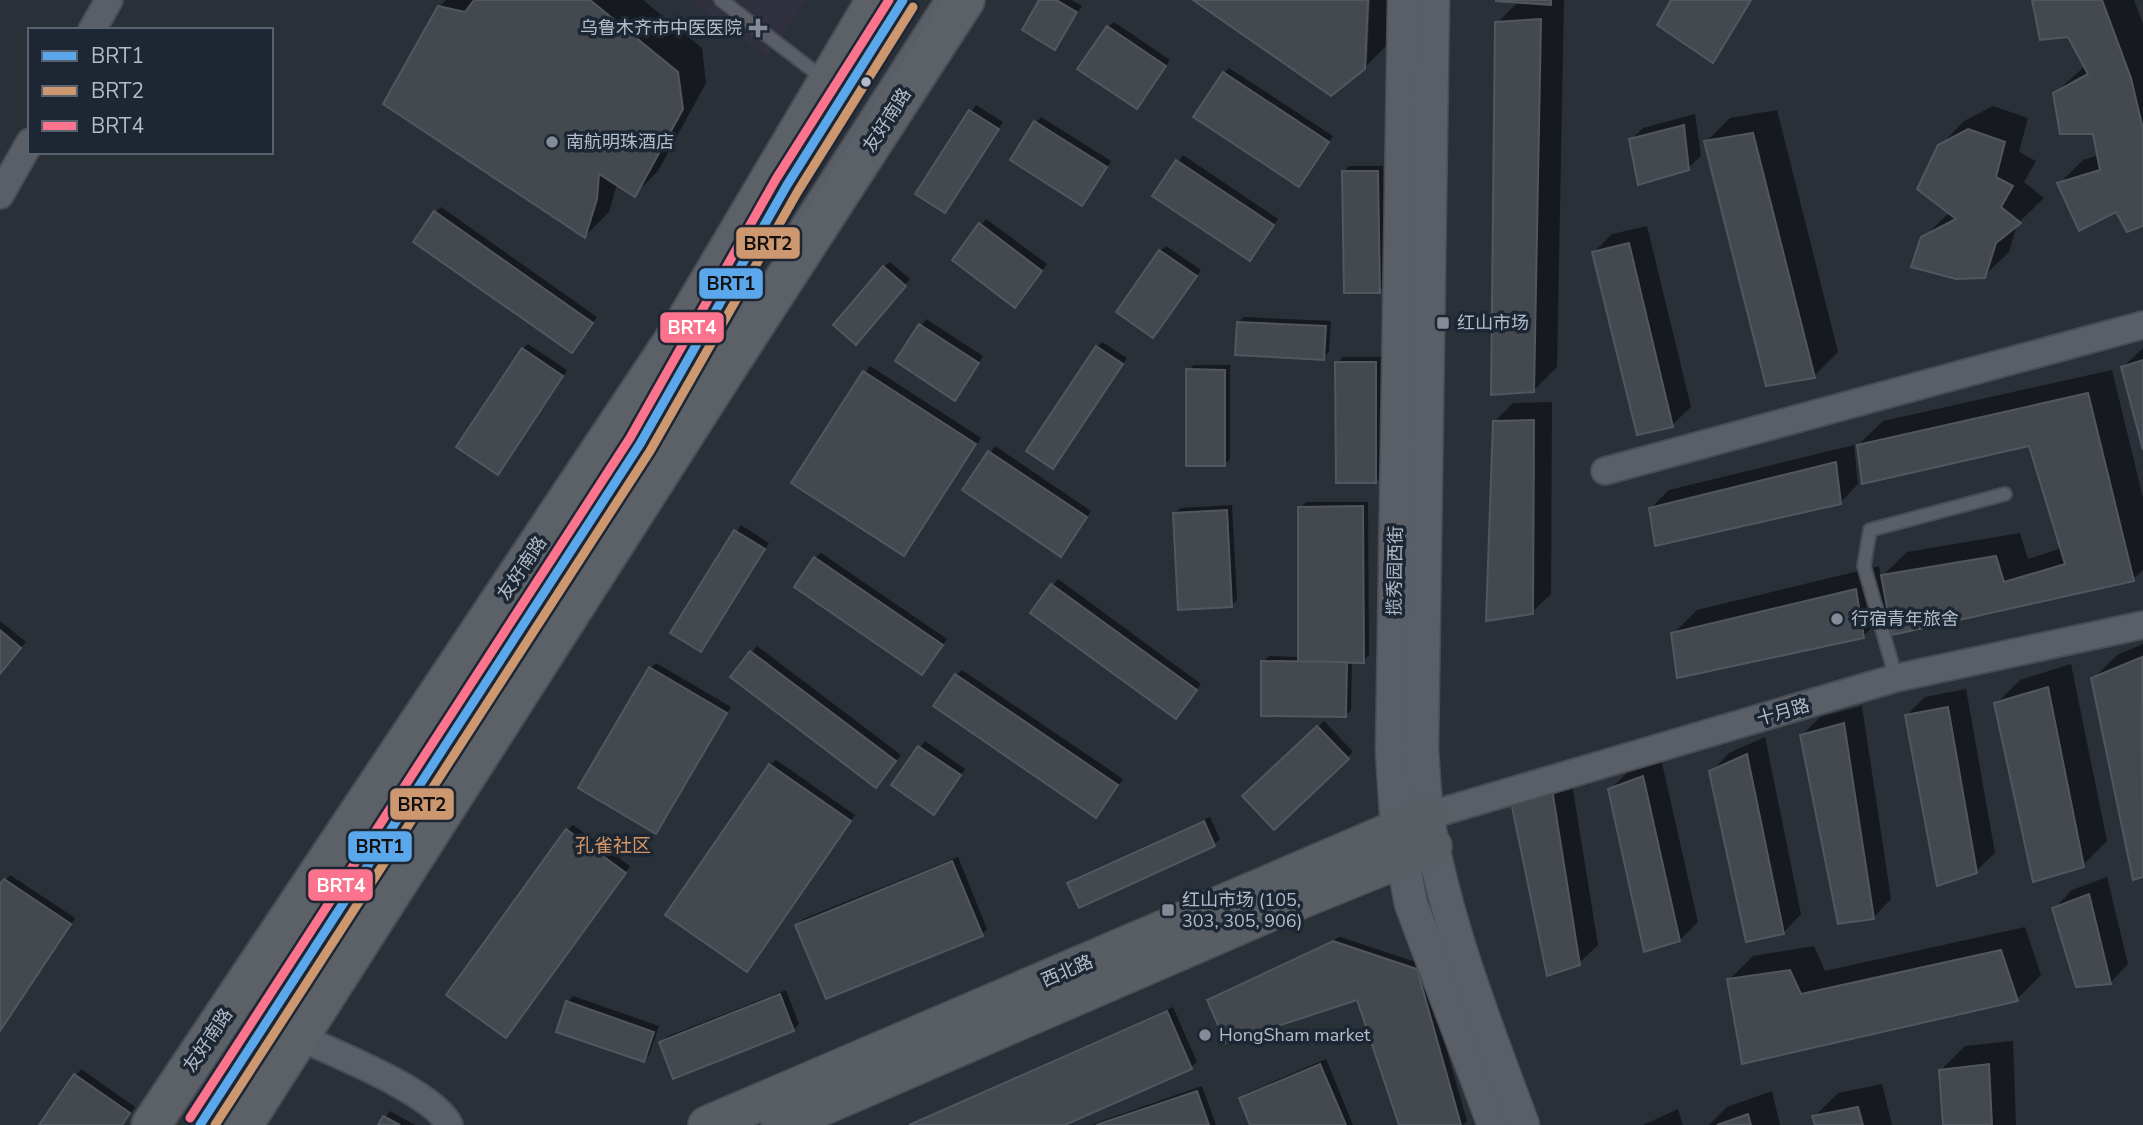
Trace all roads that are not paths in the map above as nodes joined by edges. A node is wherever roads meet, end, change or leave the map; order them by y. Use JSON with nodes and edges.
{"nodes":[{"id":1,"x":109,"y":0,"type":"edge"},
{"id":2,"x":721,"y":0,"type":"edge"},
{"id":3,"x":876,"y":0,"type":"edge"},
{"id":4,"x":904,"y":0,"type":"edge"},
{"id":5,"x":941,"y":0,"type":"edge"},
{"id":6,"x":965,"y":0,"type":"edge"},
{"id":7,"x":1404,"y":0,"type":"edge"},
{"id":8,"x":1433,"y":0,"type":"edge"},
{"id":9,"x":93,"y":28,"type":"edge"},
{"id":10,"x":827,"y":82,"type":"junction"},
{"id":11,"x":28,"y":146,"type":"edge"},
{"id":12,"x":0,"y":195,"type":"edge"},
{"id":13,"x":786,"y":242,"type":"dead end"},
{"id":14,"x":771,"y":265,"type":"dead end"},
{"id":15,"x":2143,"y":325,"type":"edge"},
{"id":16,"x":640,"y":444,"type":"junction"},
{"id":17,"x":1605,"y":471,"type":"dead end"},
{"id":18,"x":2005,"y":494,"type":"dead end"},
{"id":19,"x":2143,"y":625,"type":"edge"},
{"id":20,"x":1896,"y":678,"type":"junction"},
{"id":21,"x":1414,"y":837,"type":"junction"},
{"id":22,"x":300,"y":1037,"type":"junction"},
{"id":23,"x":151,"y":1125,"type":"edge"},
{"id":24,"x":200,"y":1125,"type":"edge"},
{"id":25,"x":243,"y":1125,"type":"edge"},
{"id":26,"x":449,"y":1125,"type":"edge"},
{"id":27,"x":707,"y":1125,"type":"edge"},
{"id":28,"x":780,"y":1125,"type":"edge"},
{"id":29,"x":1494,"y":1125,"type":"edge"},
{"id":30,"x":1523,"y":1125,"type":"edge"}],
"edges":[{"from":1,"to":9,"type":"street"},
{"from":2,"to":10,"type":"lane"},
{"from":3,"to":10,"type":"main road","name":"友好南路"},
{"from":4,"to":16,"type":"lane"},
{"from":5,"to":13,"type":"lane"},
{"from":6,"to":22,"type":"main road","name":"友好南路"},
{"from":7,"to":21,"type":"street","name":"揽秀园西街"},
{"from":8,"to":21,"type":"street","name":"揽秀园西街"},
{"from":10,"to":23,"type":"main road","name":"友好南路"},
{"from":11,"to":12,"type":"street"},
{"from":14,"to":16,"type":"lane"},
{"from":15,"to":17,"type":"street"},
{"from":16,"to":24,"type":"lane"},
{"from":18,"to":20,"type":"lane"},
{"from":19,"to":20,"type":"street","name":"十月路"},
{"from":20,"to":21,"type":"street","name":"十月路"},
{"from":21,"to":27,"type":"main road","name":"西北路"},
{"from":21,"to":28,"type":"main road","name":"西北路"},
{"from":21,"to":29,"type":"street","name":"揽秀园西街"},
{"from":21,"to":30,"type":"street","name":"揽秀园西街"},
{"from":22,"to":25,"type":"main road","name":"友好南路"},
{"from":22,"to":26,"type":"street"}]}
